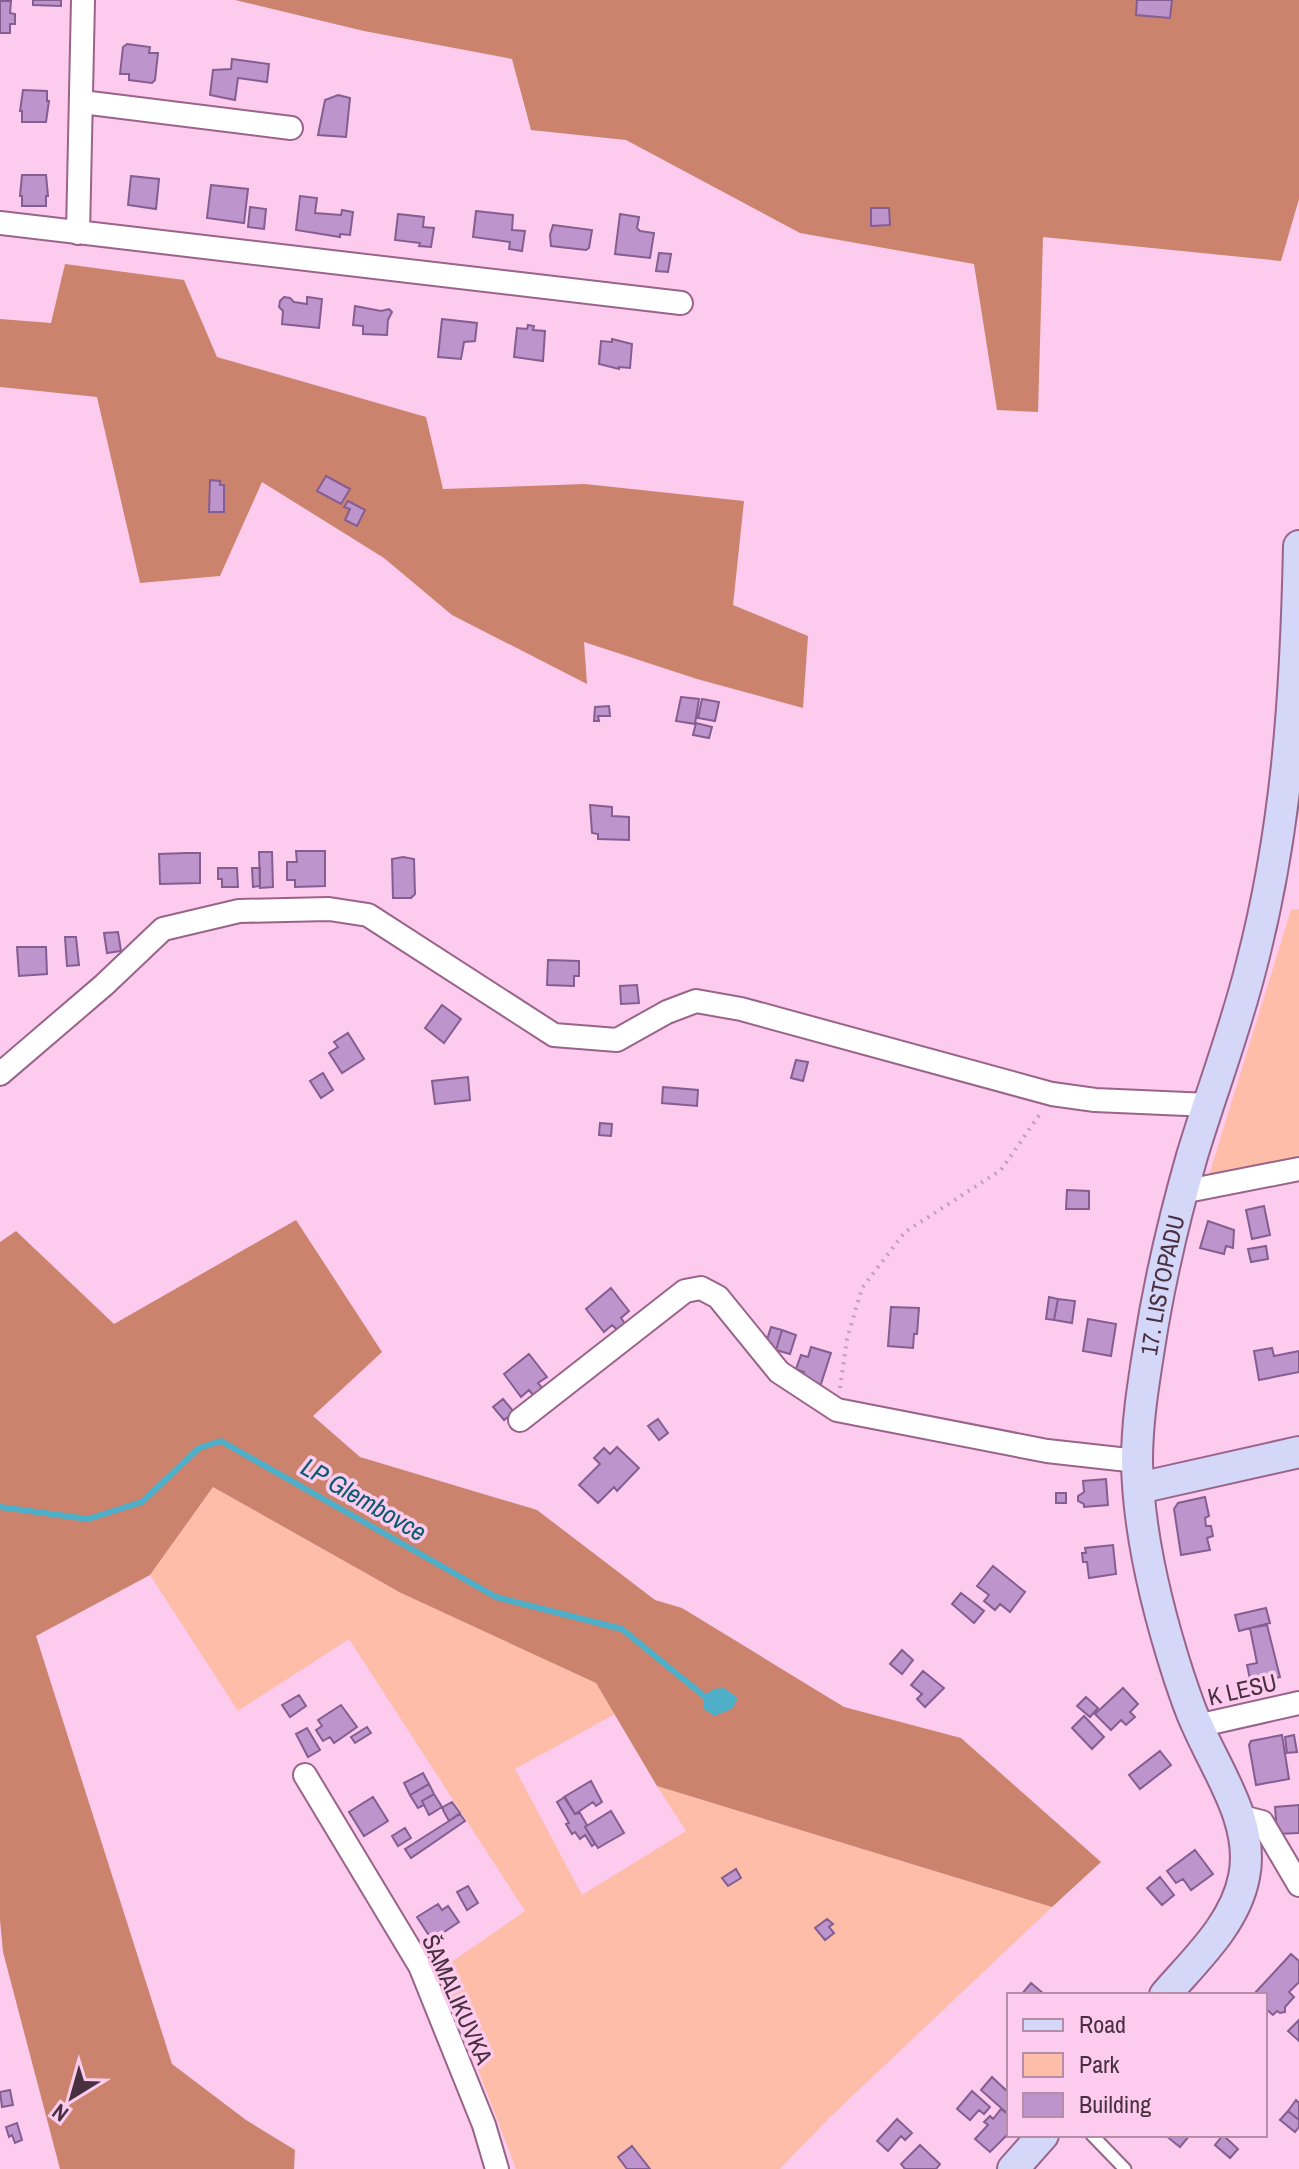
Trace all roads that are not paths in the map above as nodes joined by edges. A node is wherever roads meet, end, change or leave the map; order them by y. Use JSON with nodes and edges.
{"nodes":[{"id":1,"x":83,"y":0,"type":"edge"},
{"id":2,"x":82,"y":102,"type":"junction"},
{"id":3,"x":291,"y":128,"type":"dead end"},
{"id":4,"x":0,"y":223,"type":"edge"},
{"id":5,"x":78,"y":233,"type":"junction"},
{"id":6,"x":681,"y":303,"type":"dead end"},
{"id":7,"x":1299,"y":546,"type":"edge"},
{"id":8,"x":0,"y":1074,"type":"edge"},
{"id":9,"x":1209,"y":1105,"type":"junction"},
{"id":10,"x":1299,"y":1169,"type":"edge"},
{"id":11,"x":1182,"y":1192,"type":"junction"},
{"id":12,"x":520,"y":1420,"type":"dead end"},
{"id":13,"x":1299,"y":1452,"type":"edge"},
{"id":14,"x":1138,"y":1475,"type":"junction"},
{"id":15,"x":1299,"y":1703,"type":"edge"},
{"id":16,"x":1197,"y":1726,"type":"junction"},
{"id":17,"x":305,"y":1775,"type":"dead end"},
{"id":18,"x":1238,"y":1816,"type":"junction"},
{"id":19,"x":1299,"y":1885,"type":"edge"},
{"id":20,"x":1167,"y":1993,"type":"edge"},
{"id":21,"x":1041,"y":2137,"type":"edge"},
{"id":22,"x":1094,"y":2137,"type":"edge"},
{"id":23,"x":497,"y":2169,"type":"edge"},
{"id":24,"x":1013,"y":2169,"type":"edge"},
{"id":25,"x":1125,"y":2169,"type":"edge"}],
"edges":[{"from":1,"to":2,"type":"street"},
{"from":2,"to":3,"type":"street"},
{"from":2,"to":5,"type":"street"},
{"from":4,"to":5,"type":"street"},
{"from":5,"to":6,"type":"street"},
{"from":7,"to":9,"type":"main road","name":"17. LISTOPADU"},
{"from":8,"to":9,"type":"street"},
{"from":9,"to":11,"type":"main road","name":"17. LISTOPADU"},
{"from":10,"to":11,"type":"street"},
{"from":11,"to":14,"type":"main road","name":"17. LISTOPADU"},
{"from":12,"to":14,"type":"street"},
{"from":13,"to":14,"type":"main road"},
{"from":14,"to":16,"type":"main road","name":"17. LISTOPADU"},
{"from":15,"to":16,"type":"street","name":"K LESU"},
{"from":16,"to":18,"type":"main road","name":"17. LISTOPADU"},
{"from":17,"to":23,"type":"street","name":"ŠAMALIKUVKA"},
{"from":18,"to":19,"type":"street"},
{"from":18,"to":20,"type":"main road","name":"17. LISTOPADU"},
{"from":21,"to":24,"type":"main road"},
{"from":22,"to":25,"type":"lane"}]}
